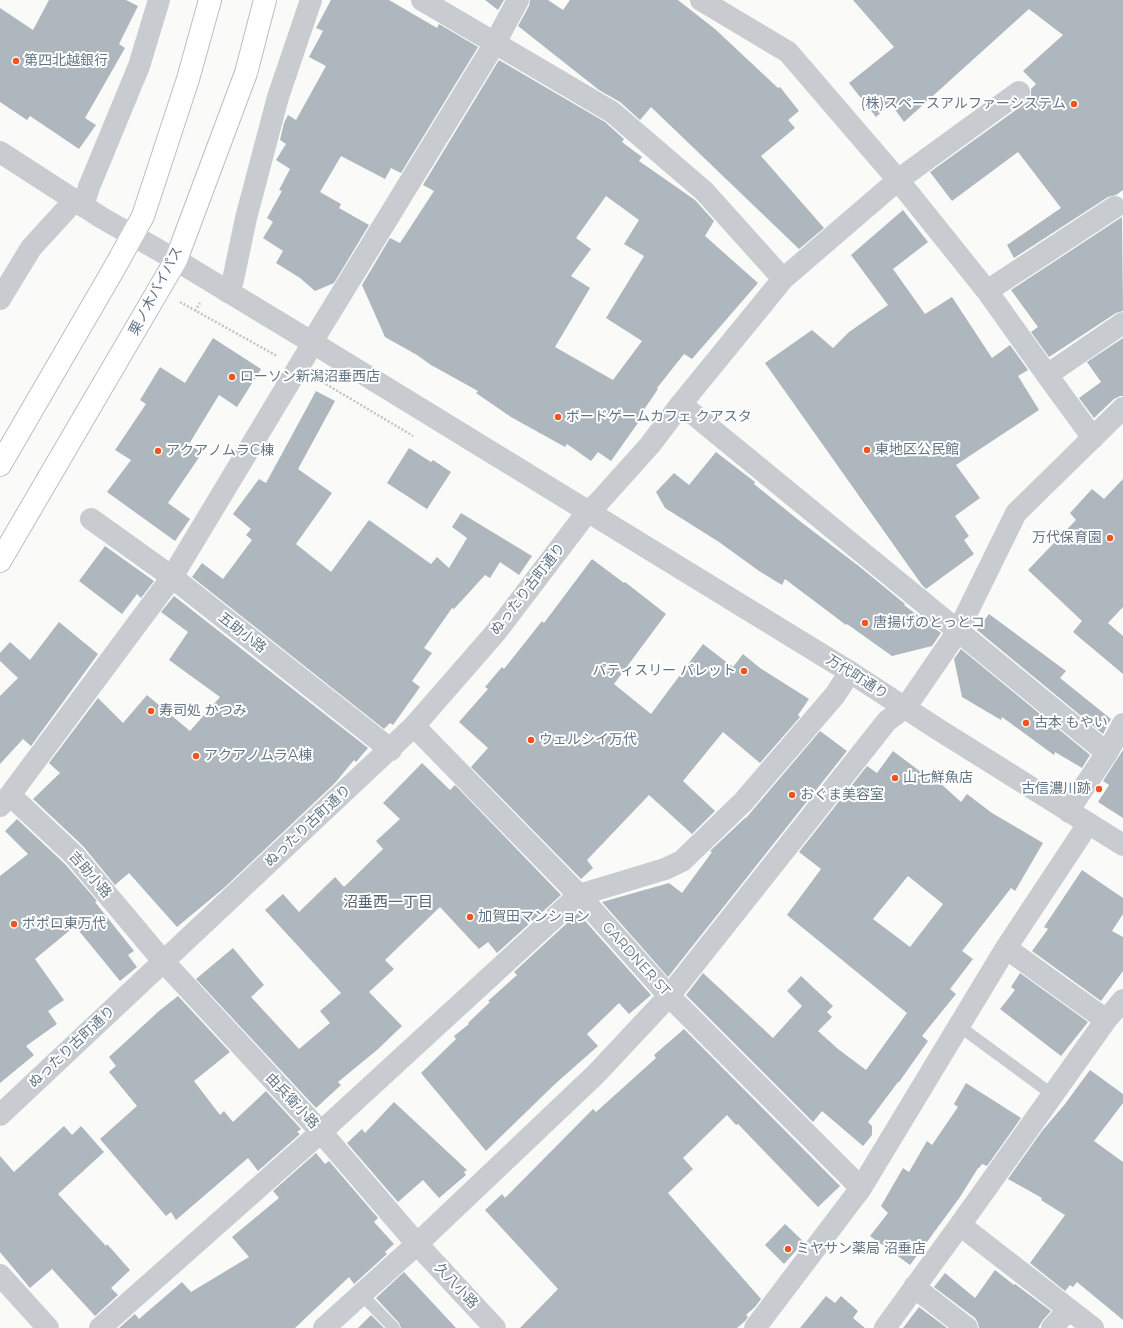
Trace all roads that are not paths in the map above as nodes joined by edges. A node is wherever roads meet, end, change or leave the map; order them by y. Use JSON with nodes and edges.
{"nodes":[{"id":1,"x":158,"y":0,"type":"edge"},
{"id":2,"x":210,"y":0,"type":"edge"},
{"id":3,"x":265,"y":0,"type":"edge"},
{"id":4,"x":311,"y":0,"type":"edge"},
{"id":5,"x":422,"y":0,"type":"edge"},
{"id":6,"x":518,"y":0,"type":"edge"},
{"id":7,"x":701,"y":0,"type":"edge"},
{"id":8,"x":495,"y":42,"type":"junction"},
{"id":9,"x":1019,"y":92,"type":"dead end"},
{"id":10,"x":0,"y":152,"type":"edge"},
{"id":11,"x":898,"y":180,"type":"junction"},
{"id":12,"x":78,"y":203,"type":"junction"},
{"id":13,"x":1115,"y":207,"type":"dead end"},
{"id":14,"x":133,"y":235,"type":"junction"},
{"id":15,"x":176,"y":260,"type":"junction"},
{"id":16,"x":783,"y":279,"type":"junction"},
{"id":17,"x":987,"y":291,"type":"junction"},
{"id":18,"x":228,"y":292,"type":"junction"},
{"id":19,"x":0,"y":299,"type":"edge"},
{"id":20,"x":1123,"y":323,"type":"edge"},
{"id":21,"x":313,"y":342,"type":"junction"},
{"id":22,"x":1047,"y":375,"type":"junction"},
{"id":23,"x":680,"y":404,"type":"junction"},
{"id":24,"x":1123,"y":408,"type":"edge"},
{"id":25,"x":1093,"y":438,"type":"junction"},
{"id":26,"x":0,"y":465,"type":"edge"},
{"id":27,"x":588,"y":511,"type":"junction"},
{"id":28,"x":91,"y":518,"type":"dead end"},
{"id":29,"x":0,"y":561,"type":"edge"},
{"id":30,"x":172,"y":577,"type":"junction"},
{"id":31,"x":958,"y":631,"type":"junction"},
{"id":32,"x":850,"y":672,"type":"junction"},
{"id":33,"x":904,"y":708,"type":"junction"},
{"id":34,"x":1123,"y":724,"type":"edge"},
{"id":35,"x":414,"y":726,"type":"junction"},
{"id":36,"x":391,"y":750,"type":"junction"},
{"id":37,"x":1107,"y":753,"type":"junction"},
{"id":38,"x":5,"y":800,"type":"edge"},
{"id":39,"x":1069,"y":812,"type":"junction"},
{"id":40,"x":1088,"y":824,"type":"junction"},
{"id":41,"x":1123,"y":845,"type":"edge"},
{"id":42,"x":579,"y":895,"type":"junction"},
{"id":43,"x":1006,"y":948,"type":"junction"},
{"id":44,"x":163,"y":961,"type":"junction"},
{"id":45,"x":669,"y":996,"type":"junction"},
{"id":46,"x":1123,"y":1000,"type":"edge"},
{"id":47,"x":1106,"y":1020,"type":"junction"},
{"id":48,"x":959,"y":1026,"type":"junction"},
{"id":49,"x":1052,"y":1095,"type":"junction"},
{"id":50,"x":0,"y":1115,"type":"edge"},
{"id":51,"x":321,"y":1132,"type":"junction"},
{"id":52,"x":861,"y":1188,"type":"junction"},
{"id":53,"x":960,"y":1225,"type":"junction"},
{"id":54,"x":417,"y":1244,"type":"junction"},
{"id":55,"x":0,"y":1275,"type":"edge"},
{"id":56,"x":914,"y":1287,"type":"junction"},
{"id":57,"x":361,"y":1294,"type":"junction"},
{"id":58,"x":1068,"y":1309,"type":"junction"},
{"id":59,"x":48,"y":1328,"type":"edge"},
{"id":60,"x":100,"y":1328,"type":"edge"},
{"id":61,"x":324,"y":1328,"type":"edge"},
{"id":62,"x":394,"y":1328,"type":"edge"},
{"id":63,"x":495,"y":1328,"type":"edge"},
{"id":64,"x":755,"y":1328,"type":"edge"},
{"id":65,"x":885,"y":1328,"type":"edge"},
{"id":66,"x":967,"y":1328,"type":"edge"},
{"id":67,"x":1052,"y":1328,"type":"edge"},
{"id":68,"x":1093,"y":1328,"type":"edge"}],
"edges":[{"from":1,"to":12,"type":"street"},
{"from":2,"to":14,"type":"main road"},
{"from":3,"to":15,"type":"main road","name":"栗ノ木バイパス"},
{"from":4,"to":18,"type":"street"},
{"from":5,"to":8,"type":"street"},
{"from":6,"to":8,"type":"street"},
{"from":7,"to":11,"type":"street"},
{"from":8,"to":16,"type":"street"},
{"from":8,"to":21,"type":"street"},
{"from":9,"to":11,"type":"street","name":"ぬったり古町通り"},
{"from":10,"to":12,"type":"street","name":"万代町通り"},
{"from":11,"to":16,"type":"street","name":"ぬったり古町通り"},
{"from":11,"to":17,"type":"street"},
{"from":12,"to":14,"type":"street","name":"万代町通り"},
{"from":12,"to":19,"type":"street"},
{"from":13,"to":17,"type":"street"},
{"from":14,"to":15,"type":"street","name":"万代町通り"},
{"from":14,"to":26,"type":"main road"},
{"from":15,"to":18,"type":"street","name":"万代町通り"},
{"from":15,"to":29,"type":"main road","name":"栗ノ木バイパス"},
{"from":16,"to":23,"type":"street","name":"ぬったり古町通り"},
{"from":17,"to":22,"type":"street"},
{"from":18,"to":21,"type":"street","name":"万代町通り"},
{"from":20,"to":22,"type":"street"},
{"from":21,"to":27,"type":"street","name":"万代町通り"},
{"from":21,"to":30,"type":"street"},
{"from":22,"to":25,"type":"street"},
{"from":23,"to":27,"type":"street","name":"ぬったり古町通り"},
{"from":23,"to":31,"type":"street"},
{"from":24,"to":25,"type":"street"},
{"from":25,"to":31,"type":"street"},
{"from":27,"to":32,"type":"street","name":"万代町通り"},
{"from":27,"to":35,"type":"street","name":"ぬったり古町通り"},
{"from":28,"to":30,"type":"street","name":"五助小路"},
{"from":30,"to":36,"type":"street","name":"五助小路"},
{"from":30,"to":38,"type":"street"},
{"from":31,"to":33,"type":"street"},
{"from":31,"to":37,"type":"street"},
{"from":32,"to":33,"type":"street","name":"万代町通り"},
{"from":32,"to":42,"type":"street"},
{"from":33,"to":39,"type":"street","name":"万代町通り"},
{"from":33,"to":45,"type":"street"},
{"from":34,"to":37,"type":"street"},
{"from":35,"to":36,"type":"street","name":"ぬったり古町通り"},
{"from":35,"to":42,"type":"street","name":"GARDNER ST"},
{"from":36,"to":44,"type":"street","name":"ぬったり古町通り"},
{"from":37,"to":39,"type":"street"},
{"from":38,"to":44,"type":"street","name":"吉助小路"},
{"from":39,"to":40,"type":"street","name":"万代町通り"},
{"from":40,"to":41,"type":"street","name":"万代町通り"},
{"from":40,"to":43,"type":"street"},
{"from":42,"to":45,"type":"street","name":"GARDNER ST"},
{"from":42,"to":51,"type":"street"},
{"from":43,"to":47,"type":"street"},
{"from":43,"to":48,"type":"street"},
{"from":44,"to":50,"type":"street","name":"ぬったり古町通り"},
{"from":44,"to":51,"type":"street","name":"由兵衛小路"},
{"from":45,"to":52,"type":"street","name":"GARDNER ST"},
{"from":45,"to":54,"type":"street"},
{"from":46,"to":47,"type":"street"},
{"from":47,"to":49,"type":"street"},
{"from":48,"to":49,"type":"lane"},
{"from":48,"to":52,"type":"street"},
{"from":49,"to":53,"type":"street"},
{"from":51,"to":54,"type":"street","name":"由兵衛小路"},
{"from":51,"to":60,"type":"street"},
{"from":52,"to":64,"type":"street"},
{"from":53,"to":56,"type":"street"},
{"from":53,"to":58,"type":"street"},
{"from":54,"to":57,"type":"street"},
{"from":54,"to":63,"type":"street","name":"久八小路"},
{"from":55,"to":59,"type":"street"},
{"from":56,"to":65,"type":"street"},
{"from":56,"to":66,"type":"street"},
{"from":57,"to":61,"type":"street"},
{"from":57,"to":62,"type":"lane"},
{"from":58,"to":67,"type":"street"},
{"from":58,"to":68,"type":"street"}]}
